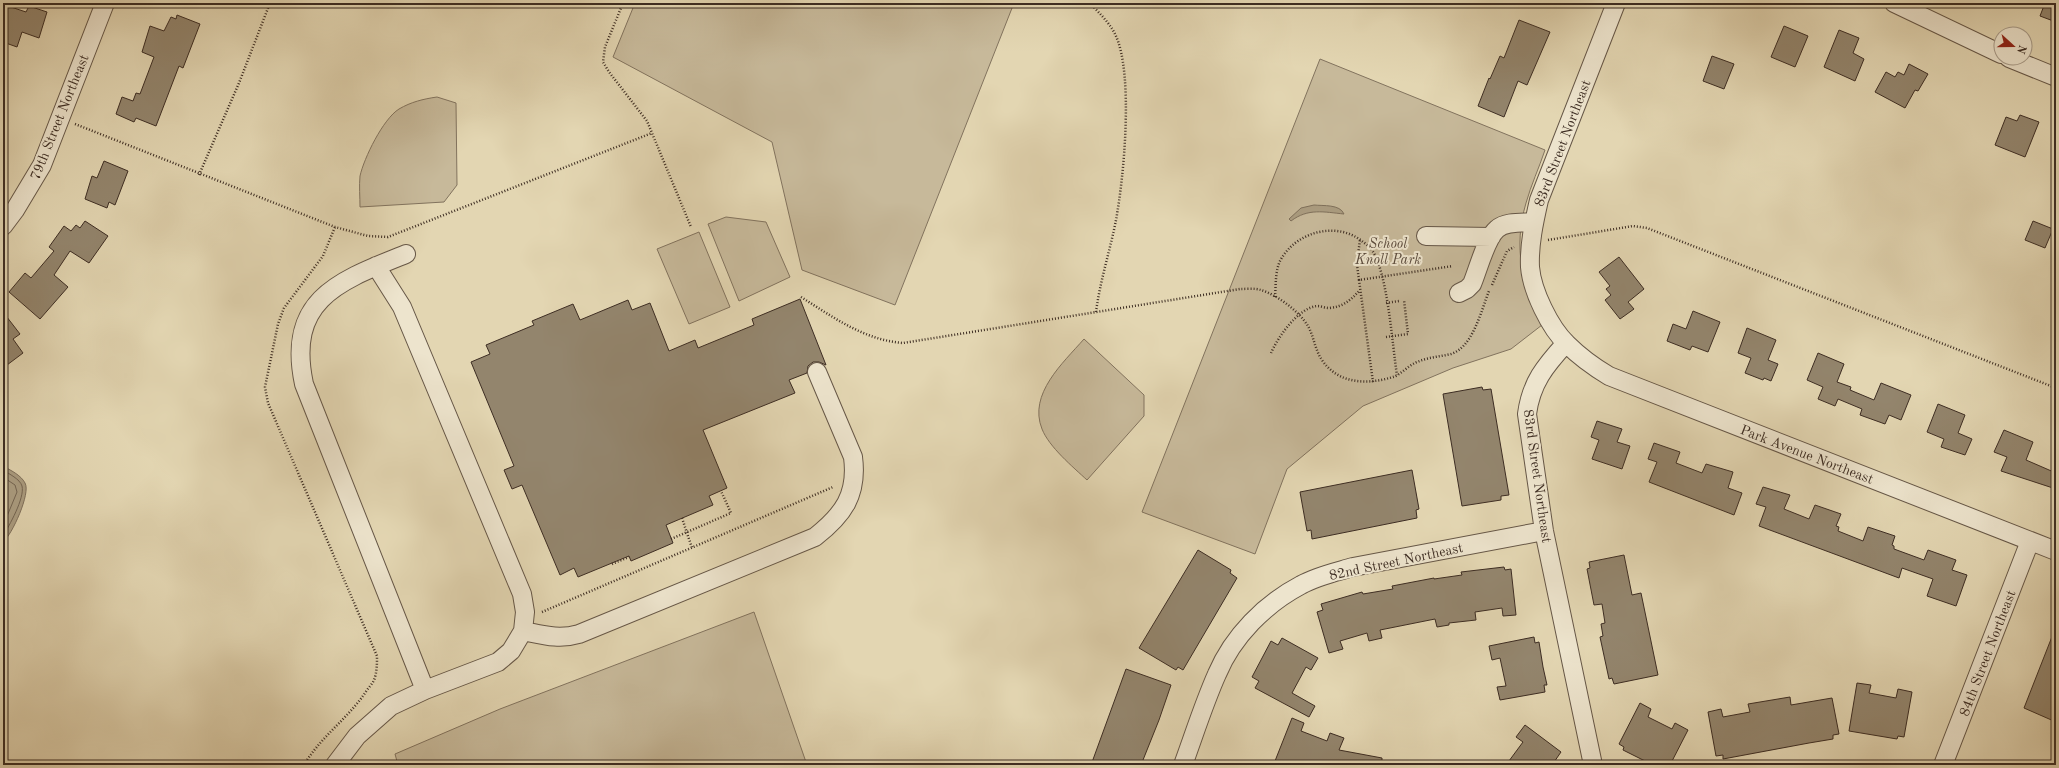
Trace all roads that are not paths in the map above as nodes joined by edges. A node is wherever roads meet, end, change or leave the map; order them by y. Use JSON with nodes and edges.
{"nodes":[{"id":1,"x":105,"y":3,"type":"edge"},
{"id":2,"x":1616,"y":3,"type":"edge"},
{"id":3,"x":1894,"y":3,"type":"edge"},
{"id":4,"x":1993,"y":50,"type":"edge"},
{"id":5,"x":2028,"y":66,"type":"edge"},
{"id":6,"x":2056,"y":78,"type":"edge"},
{"id":7,"x":1534,"y":222,"type":"junction"},
{"id":8,"x":3,"y":226,"type":"edge"},
{"id":9,"x":1426,"y":236,"type":"dead end"},
{"id":10,"x":1491,"y":237,"type":"junction"},
{"id":11,"x":406,"y":254,"type":"dead end"},
{"id":12,"x":376,"y":266,"type":"junction"},
{"id":13,"x":1458,"y":293,"type":"dead end"},
{"id":14,"x":1566,"y":344,"type":"junction"},
{"id":15,"x":818,"y":372,"type":"dead end"},
{"id":16,"x":1544,"y":532,"type":"junction"},
{"id":17,"x":2030,"y":541,"type":"junction"},
{"id":18,"x":2056,"y":551,"type":"edge"},
{"id":19,"x":523,"y":631,"type":"junction"},
{"id":20,"x":425,"y":690,"type":"junction"},
{"id":21,"x":335,"y":765,"type":"edge"},
{"id":22,"x":1183,"y":765,"type":"edge"},
{"id":23,"x":1593,"y":765,"type":"edge"},
{"id":24,"x":1943,"y":765,"type":"edge"}],
"edges":[{"from":1,"to":8,"type":"street","name":"79th Street Northeast"},
{"from":2,"to":7,"type":"street","name":"83rd Street Northeast"},
{"from":3,"to":4,"type":"street"},
{"from":5,"to":6,"type":"street"},
{"from":7,"to":10,"type":"street"},
{"from":7,"to":14,"type":"street","name":"83rd Street Northeast"},
{"from":9,"to":10,"type":"street"},
{"from":10,"to":13,"type":"street"},
{"from":11,"to":12,"type":"street"},
{"from":12,"to":19,"type":"street"},
{"from":12,"to":20,"type":"street"},
{"from":14,"to":16,"type":"street","name":"83rd Street Northeast"},
{"from":14,"to":17,"type":"street","name":"Park Avenue Northeast"},
{"from":15,"to":19,"type":"street"},
{"from":16,"to":22,"type":"street","name":"82nd Street Northeast"},
{"from":16,"to":23,"type":"street","name":"83rd Street Northeast"},
{"from":17,"to":18,"type":"street","name":"Park Avenue Northeast"},
{"from":17,"to":24,"type":"street","name":"84th Street Northeast"},
{"from":19,"to":20,"type":"street"},
{"from":20,"to":21,"type":"street"}]}
